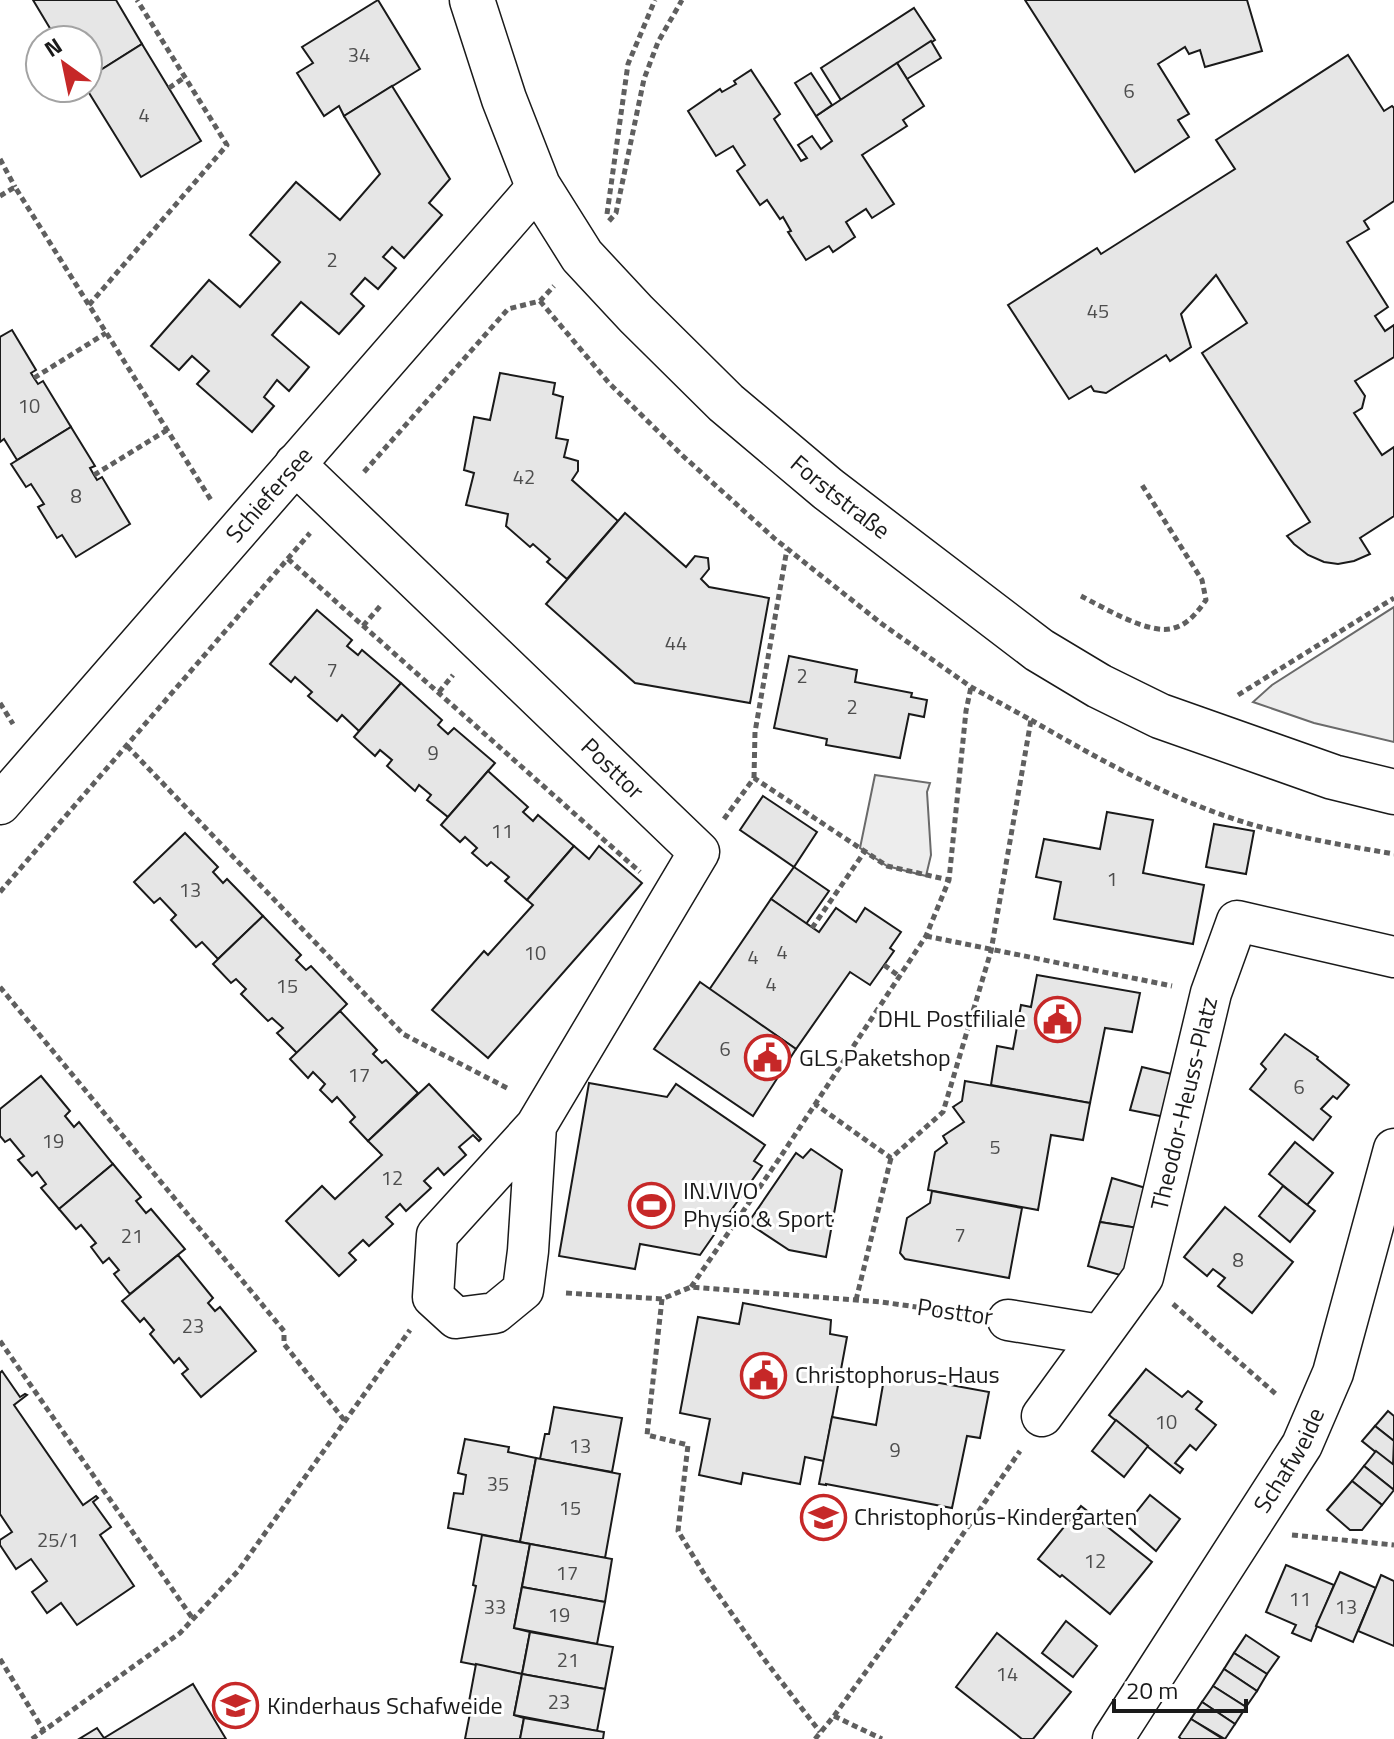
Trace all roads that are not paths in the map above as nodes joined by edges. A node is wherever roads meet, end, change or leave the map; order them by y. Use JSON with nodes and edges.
{"nodes":[{"id":1,"x":472,"y":0,"type":"edge"},
{"id":2,"x":538,"y":186,"type":"junction"},
{"id":3,"x":295,"y":464,"type":"junction"},
{"id":4,"x":1394,"y":792,"type":"edge"},
{"id":5,"x":0,"y":804,"type":"edge"},
{"id":6,"x":1394,"y":957,"type":"edge"},
{"id":7,"x":541,"y":1117,"type":"junction"},
{"id":8,"x":1394,"y":1149,"type":"edge"},
{"id":9,"x":1008,"y":1320,"type":"road end"},
{"id":10,"x":1100,"y":1335,"type":"junction"},
{"id":11,"x":1042,"y":1416,"type":"dead end"},
{"id":12,"x":1113,"y":1739,"type":"edge"}],
"edges":[{"from":1,"to":2,"type":"street","name":"Forststraße"},
{"from":2,"to":3,"type":"street","name":"Schiefersee"},
{"from":2,"to":4,"type":"street","name":"Forststraße"},
{"from":3,"to":5,"type":"street","name":"Schiefersee"},
{"from":3,"to":7,"type":"street","name":"Posttor"},
{"from":6,"to":10,"type":"street","name":"Theodor-Heuss-Platz"},
{"from":7,"to":7,"type":"street"},
{"from":8,"to":12,"type":"street","name":"Schafweide"},
{"from":9,"to":10,"type":"street"},
{"from":10,"to":11,"type":"street","name":"Theodor-Heuss-Platz"}]}
